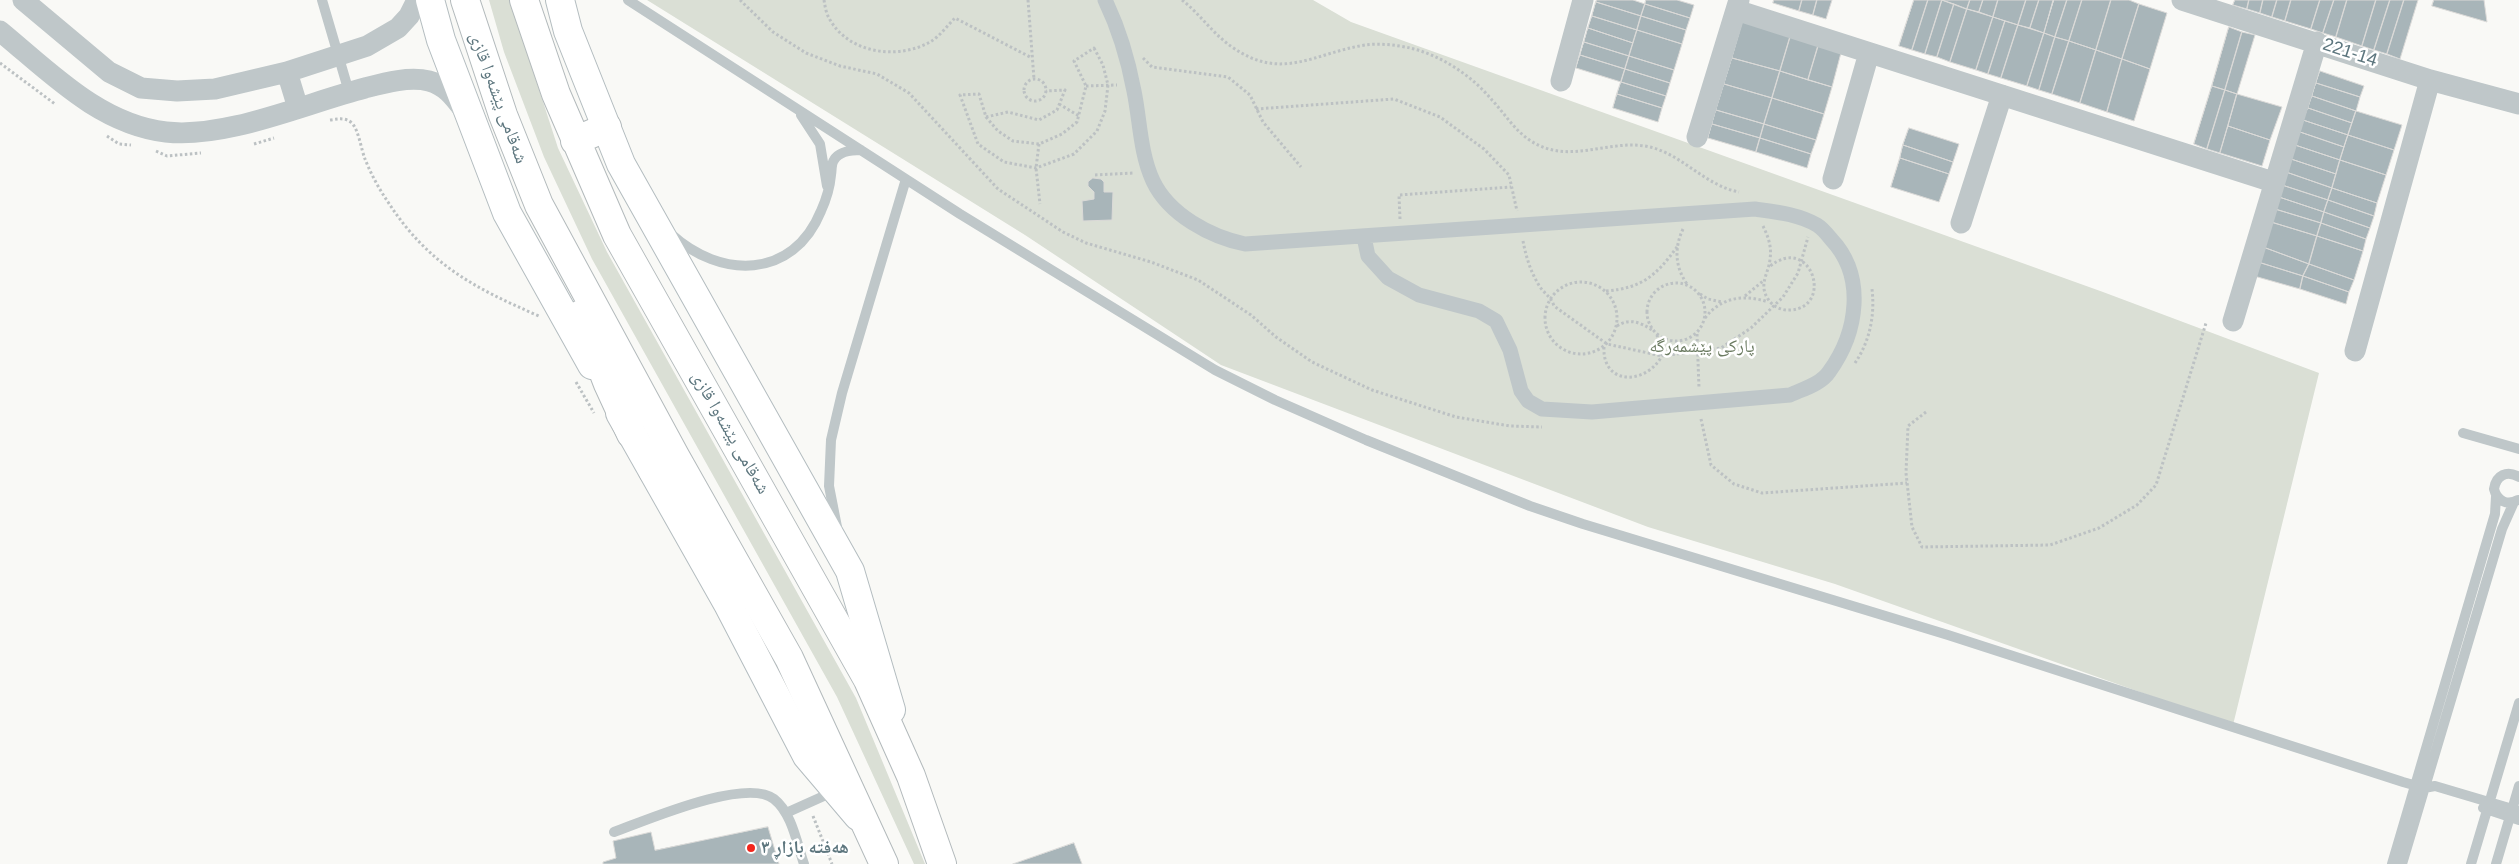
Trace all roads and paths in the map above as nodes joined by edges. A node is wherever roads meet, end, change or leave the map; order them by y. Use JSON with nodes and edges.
{"nodes":[{"id":1,"x":23,"y":0,"type":"edge"},
{"id":2,"x":322,"y":0,"type":"edge"},
{"id":3,"x":417,"y":0,"type":"edge"},
{"id":4,"x":430,"y":0,"type":"edge"},
{"id":5,"x":465,"y":0,"type":"edge"},
{"id":6,"x":524,"y":0,"type":"edge"},
{"id":7,"x":560,"y":0,"type":"edge"},
{"id":8,"x":628,"y":0,"type":"edge"},
{"id":9,"x":824,"y":0,"type":"edge"},
{"id":10,"x":1028,"y":0,"type":"edge"},
{"id":11,"x":1105,"y":0,"type":"edge"},
{"id":12,"x":1584,"y":0,"type":"edge"},
{"id":13,"x":2182,"y":0,"type":"edge"},
{"id":14,"x":1738,"y":5,"type":"edge"},
{"id":15,"x":0,"y":31,"type":"edge"},
{"id":16,"x":1122,"y":41,"type":"junction"},
{"id":17,"x":2317,"y":42,"type":"junction"},
{"id":18,"x":1136,"y":51,"type":"junction"},
{"id":19,"x":1870,"y":53,"type":"junction"},
{"id":20,"x":339,"y":56,"type":"junction"},
{"id":21,"x":1032,"y":58,"type":"junction"},
{"id":22,"x":0,"y":63,"type":"edge"},
{"id":23,"x":1139,"y":63,"type":"dead end"},
{"id":24,"x":287,"y":72,"type":"junction"},
{"id":25,"x":1034,"y":79,"type":"junction"},
{"id":26,"x":2430,"y":80,"type":"junction"},
{"id":27,"x":1561,"y":81,"type":"dead end"},
{"id":28,"x":1132,"y":84,"type":"junction"},
{"id":29,"x":1108,"y":85,"type":"junction"},
{"id":30,"x":1086,"y":86,"type":"junction"},
{"id":31,"x":1046,"y":91,"type":"junction"},
{"id":32,"x":349,"y":92,"type":"junction"},
{"id":33,"x":2002,"y":95,"type":"junction"},
{"id":34,"x":1059,"y":104,"type":"junction"},
{"id":35,"x":2519,"y":104,"type":"edge"},
{"id":36,"x":62,"y":108,"type":"dead end"},
{"id":37,"x":298,"y":108,"type":"junction"},
{"id":38,"x":796,"y":108,"type":"junction"},
{"id":39,"x":1256,"y":109,"type":"junction"},
{"id":40,"x":1079,"y":116,"type":"junction"},
{"id":41,"x":986,"y":117,"type":"junction"},
{"id":42,"x":322,"y":122,"type":"dead end"},
{"id":43,"x":606,"y":128,"type":"junction"},
{"id":44,"x":474,"y":129,"type":"junction"},
{"id":45,"x":100,"y":131,"type":"dead end"},
{"id":46,"x":280,"y":136,"type":"dead end"},
{"id":47,"x":1698,"y":137,"type":"dead end"},
{"id":48,"x":575,"y":141,"type":"junction"},
{"id":49,"x":1039,"y":144,"type":"junction"},
{"id":50,"x":249,"y":145,"type":"dead end"},
{"id":51,"x":136,"y":146,"type":"dead end"},
{"id":52,"x":149,"y":149,"type":"dead end"},
{"id":53,"x":861,"y":150,"type":"junction"},
{"id":54,"x":206,"y":152,"type":"dead end"},
{"id":55,"x":1301,"y":167,"type":"dead end"},
{"id":56,"x":1036,"y":168,"type":"junction"},
{"id":57,"x":1151,"y":172,"type":"junction"},
{"id":58,"x":1095,"y":175,"type":"dead end"},
{"id":59,"x":906,"y":179,"type":"junction"},
{"id":60,"x":1833,"y":179,"type":"dead end"},
{"id":61,"x":2273,"y":182,"type":"junction"},
{"id":62,"x":1512,"y":187,"type":"junction"},
{"id":63,"x":636,"y":190,"type":"junction"},
{"id":64,"x":828,"y":190,"type":"junction"},
{"id":65,"x":1040,"y":204,"type":"dead end"},
{"id":66,"x":539,"y":205,"type":"junction"},
{"id":67,"x":1762,"y":221,"type":"dead end"},
{"id":68,"x":1961,"y":223,"type":"dead end"},
{"id":69,"x":1675,"y":228,"type":"dead end"},
{"id":70,"x":1522,"y":233,"type":"junction"},
{"id":71,"x":1401,"y":234,"type":"junction"},
{"id":72,"x":1364,"y":237,"type":"junction"},
{"id":73,"x":1816,"y":237,"type":"dead end"},
{"id":74,"x":1532,"y":239,"type":"dead end"},
{"id":75,"x":1513,"y":241,"type":"dead end"},
{"id":76,"x":1677,"y":247,"type":"junction"},
{"id":77,"x":1802,"y":261,"type":"junction"},
{"id":78,"x":1769,"y":267,"type":"junction"},
{"id":79,"x":1764,"y":280,"type":"junction"},
{"id":80,"x":1687,"y":285,"type":"junction"},
{"id":81,"x":1605,"y":291,"type":"junction"},
{"id":82,"x":1697,"y":292,"type":"junction"},
{"id":83,"x":1744,"y":297,"type":"junction"},
{"id":84,"x":1551,"y":298,"type":"junction"},
{"id":85,"x":1723,"y":302,"type":"junction"},
{"id":86,"x":1771,"y":303,"type":"junction"},
{"id":87,"x":1775,"y":306,"type":"junction"},
{"id":88,"x":540,"y":316,"type":"dead end"},
{"id":89,"x":1705,"y":319,"type":"junction"},
{"id":90,"x":2233,"y":321,"type":"dead end"},
{"id":91,"x":2206,"y":323,"type":"dead end"},
{"id":92,"x":1616,"y":326,"type":"junction"},
{"id":93,"x":1655,"y":333,"type":"junction"},
{"id":94,"x":1696,"y":334,"type":"junction"},
{"id":95,"x":1605,"y":345,"type":"junction"},
{"id":96,"x":2355,"y":351,"type":"dead end"},
{"id":97,"x":1696,"y":353,"type":"junction"},
{"id":98,"x":1662,"y":356,"type":"junction"},
{"id":99,"x":1709,"y":389,"type":"dead end"},
{"id":100,"x":1690,"y":390,"type":"dead end"},
{"id":101,"x":1700,"y":396,"type":"junction"},
{"id":102,"x":1926,"y":412,"type":"dead end"},
{"id":103,"x":631,"y":434,"type":"junction"},
{"id":104,"x":2462,"y":434,"type":"dead end"},
{"id":105,"x":2519,"y":449,"type":"edge"},
{"id":106,"x":664,"y":463,"type":"junction"},
{"id":107,"x":2519,"y":474,"type":"edge"},
{"id":108,"x":1907,"y":483,"type":"junction"},
{"id":109,"x":2496,"y":496,"type":"junction"},
{"id":110,"x":2516,"y":501,"type":"edge"},
{"id":111,"x":850,"y":571,"type":"junction"},
{"id":112,"x":2519,"y":703,"type":"edge"},
{"id":113,"x":911,"y":776,"type":"junction"},
{"id":114,"x":2519,"y":786,"type":"edge"},
{"id":115,"x":2419,"y":787,"type":"junction"},
{"id":116,"x":836,"y":790,"type":"junction"},
{"id":117,"x":2488,"y":806,"type":"junction"},
{"id":118,"x":786,"y":813,"type":"junction"},
{"id":119,"x":2515,"y":814,"type":"edge"},
{"id":120,"x":614,"y":832,"type":"dead end"},
{"id":121,"x":881,"y":858,"type":"edge"},
{"id":122,"x":804,"y":864,"type":"edge"},
{"id":123,"x":942,"y":864,"type":"edge"},
{"id":124,"x":2392,"y":864,"type":"edge"},
{"id":125,"x":2402,"y":864,"type":"edge"},
{"id":126,"x":2471,"y":864,"type":"edge"},
{"id":127,"x":2496,"y":864,"type":"edge"}],
"edges":[{"from":1,"to":24,"type":"street"},
{"from":2,"to":20,"type":"lane"},
{"from":3,"to":20,"type":"street"},
{"from":4,"to":44,"type":"main road"},
{"from":5,"to":66,"type":"main road","name":"شەقامی پێشەوا قازی"},
{"from":6,"to":48,"type":"main road","name":"شەقامی پێشەوا قازی"},
{"from":7,"to":43,"type":"main road"},
{"from":8,"to":38,"type":"lane"},
{"from":9,"to":21,"type":"path"},
{"from":10,"to":21,"type":"path"},
{"from":11,"to":16,"type":"street"},
{"from":12,"to":27,"type":"street"},
{"from":13,"to":17,"type":"street","name":"221-14"},
{"from":14,"to":19,"type":"street"},
{"from":14,"to":47,"type":"street"},
{"from":15,"to":37,"type":"street"},
{"from":16,"to":18,"type":"path"},
{"from":16,"to":28,"type":"street"},
{"from":17,"to":26,"type":"street","name":"221-14"},
{"from":17,"to":61,"type":"street"},
{"from":18,"to":23,"type":"path"},
{"from":18,"to":39,"type":"path"},
{"from":19,"to":33,"type":"street"},
{"from":19,"to":60,"type":"street"},
{"from":20,"to":24,"type":"street"},
{"from":20,"to":32,"type":"lane"},
{"from":21,"to":25,"type":"path"},
{"from":22,"to":36,"type":"path"},
{"from":24,"to":37,"type":"street"},
{"from":25,"to":31,"type":"path"},
{"from":25,"to":31,"type":"path"},
{"from":26,"to":35,"type":"street","name":"221-14"},
{"from":26,"to":96,"type":"street"},
{"from":28,"to":29,"type":"path"},
{"from":28,"to":57,"type":"street"},
{"from":29,"to":30,"type":"path"},
{"from":29,"to":30,"type":"path"},
{"from":29,"to":56,"type":"path"},
{"from":30,"to":40,"type":"path"},
{"from":31,"to":34,"type":"path"},
{"from":32,"to":37,"type":"street"},
{"from":32,"to":44,"type":"street"},
{"from":33,"to":61,"type":"street"},
{"from":33,"to":68,"type":"street"},
{"from":34,"to":40,"type":"path"},
{"from":34,"to":41,"type":"path"},
{"from":38,"to":53,"type":"lane"},
{"from":38,"to":64,"type":"lane"},
{"from":39,"to":55,"type":"path"},
{"from":39,"to":62,"type":"path"},
{"from":40,"to":49,"type":"path"},
{"from":41,"to":49,"type":"path"},
{"from":41,"to":56,"type":"path"},
{"from":42,"to":88,"type":"path"},
{"from":43,"to":48,"type":"main road"},
{"from":43,"to":63,"type":"main road"},
{"from":44,"to":103,"type":"main road"},
{"from":45,"to":51,"type":"path"},
{"from":46,"to":50,"type":"path"},
{"from":48,"to":113,"type":"main road","name":"شەقامی پێشەوا قازی"},
{"from":49,"to":56,"type":"path"},
{"from":52,"to":54,"type":"path"},
{"from":53,"to":59,"type":"lane"},
{"from":53,"to":64,"type":"lane"},
{"from":56,"to":65,"type":"path"},
{"from":57,"to":58,"type":"path"},
{"from":57,"to":72,"type":"street"},
{"from":59,"to":111,"type":"lane"},
{"from":59,"to":115,"type":"lane"},
{"from":61,"to":90,"type":"street"},
{"from":62,"to":70,"type":"path"},
{"from":62,"to":71,"type":"path"},
{"from":63,"to":64,"type":"lane"},
{"from":63,"to":111,"type":"main road"},
{"from":66,"to":103,"type":"main road"},
{"from":66,"to":106,"type":"main road","name":"شەقامی پێشەوا قازی"},
{"from":67,"to":78,"type":"path"},
{"from":69,"to":76,"type":"path"},
{"from":70,"to":71,"type":"street"},
{"from":70,"to":74,"type":"path"},
{"from":70,"to":75,"type":"path"},
{"from":70,"to":84,"type":"path"},
{"from":70,"to":101,"type":"street"},
{"from":71,"to":72,"type":"street"},
{"from":72,"to":101,"type":"street"},
{"from":73,"to":77,"type":"path"},
{"from":76,"to":80,"type":"path"},
{"from":76,"to":81,"type":"path"},
{"from":77,"to":78,"type":"path"},
{"from":77,"to":87,"type":"path"},
{"from":77,"to":87,"type":"path"},
{"from":78,"to":79,"type":"path"},
{"from":79,"to":83,"type":"path"},
{"from":79,"to":86,"type":"path"},
{"from":80,"to":82,"type":"path"},
{"from":80,"to":93,"type":"path"},
{"from":81,"to":84,"type":"path"},
{"from":81,"to":92,"type":"path"},
{"from":82,"to":85,"type":"path"},
{"from":82,"to":89,"type":"path"},
{"from":83,"to":85,"type":"path"},
{"from":83,"to":86,"type":"path"},
{"from":84,"to":95,"type":"path"},
{"from":84,"to":95,"type":"path"},
{"from":85,"to":89,"type":"path"},
{"from":86,"to":87,"type":"path"},
{"from":87,"to":97,"type":"path"},
{"from":89,"to":94,"type":"path"},
{"from":91,"to":108,"type":"path"},
{"from":92,"to":93,"type":"path"},
{"from":92,"to":95,"type":"path"},
{"from":93,"to":94,"type":"path"},
{"from":93,"to":98,"type":"path"},
{"from":94,"to":97,"type":"path"},
{"from":95,"to":98,"type":"path"},
{"from":95,"to":98,"type":"path"},
{"from":97,"to":98,"type":"path"},
{"from":97,"to":101,"type":"path"},
{"from":99,"to":101,"type":"path"},
{"from":100,"to":101,"type":"path"},
{"from":101,"to":108,"type":"path"},
{"from":102,"to":108,"type":"path"},
{"from":103,"to":106,"type":"main road"},
{"from":104,"to":105,"type":"lane"},
{"from":106,"to":116,"type":"main road"},
{"from":106,"to":121,"type":"main road","name":"شەقامی پێشەوا قازی"},
{"from":107,"to":109,"type":"lane"},
{"from":109,"to":110,"type":"lane"},
{"from":109,"to":115,"type":"lane"},
{"from":110,"to":115,"type":"lane"},
{"from":111,"to":113,"type":"main road"},
{"from":112,"to":117,"type":"lane"},
{"from":113,"to":123,"type":"main road","name":"شەقامی پێشەوا قازی"},
{"from":114,"to":119,"type":"lane"},
{"from":115,"to":117,"type":"lane"},
{"from":115,"to":124,"type":"lane"},
{"from":115,"to":125,"type":"lane"},
{"from":116,"to":118,"type":"lane"},
{"from":116,"to":121,"type":"main road"},
{"from":117,"to":119,"type":"lane"},
{"from":117,"to":126,"type":"lane"},
{"from":118,"to":120,"type":"lane"},
{"from":118,"to":122,"type":"lane"},
{"from":119,"to":127,"type":"lane"}]}
